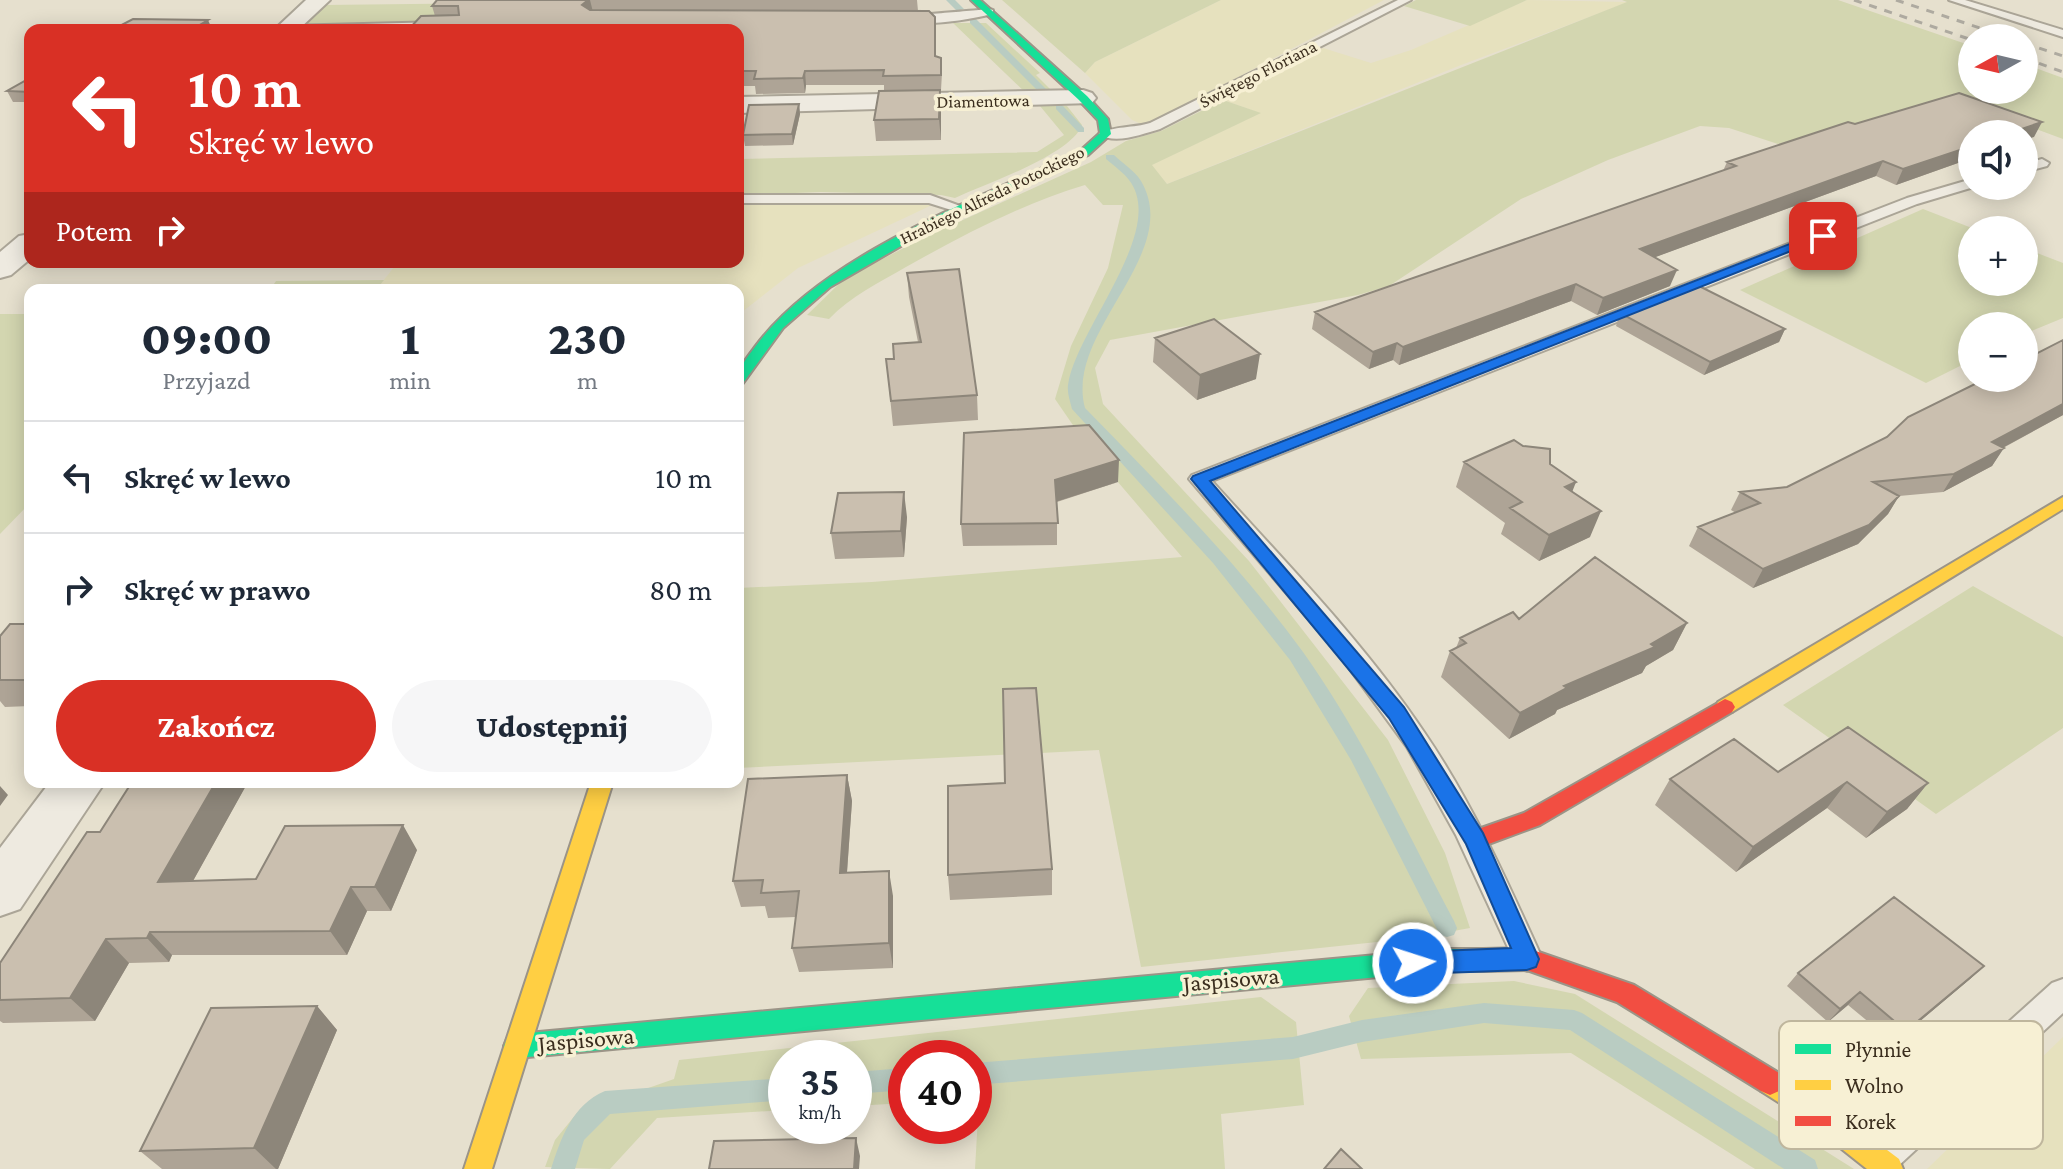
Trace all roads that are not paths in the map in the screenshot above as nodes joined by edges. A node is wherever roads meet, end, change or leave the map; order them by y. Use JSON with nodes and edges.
{"nodes":[{"id":1,"x":319,"y":0,"type":"edge"},
{"id":2,"x":1406,"y":0,"type":"edge"},
{"id":3,"x":1954,"y":0,"type":"edge"},
{"id":4,"x":982,"y":6,"type":"edge"},
{"id":5,"x":893,"y":18,"type":"edge"},
{"id":6,"x":292,"y":24,"type":"edge"},
{"id":7,"x":2063,"y":34,"type":"edge"},
{"id":8,"x":1083,"y":98,"type":"junction"},
{"id":9,"x":744,"y":105,"type":"edge"},
{"id":10,"x":1106,"y":134,"type":"junction"},
{"id":11,"x":2042,"y":163,"type":"dead end"},
{"id":12,"x":2038,"y":164,"type":"edge"},
{"id":13,"x":1958,"y":187,"type":"edge"},
{"id":14,"x":744,"y":199,"type":"edge"},
{"id":15,"x":964,"y":210,"type":"junction"},
{"id":16,"x":24,"y":248,"type":"edge"},
{"id":17,"x":0,"y":268,"type":"edge"},
{"id":18,"x":744,"y":370,"type":"edge"},
{"id":19,"x":2063,"y":502,"type":"edge"},
{"id":20,"x":75,"y":788,"type":"edge"},
{"id":21,"x":600,"y":788,"type":"edge"},
{"id":22,"x":1475,"y":840,"type":"junction"},
{"id":23,"x":0,"y":892,"type":"edge"},
{"id":24,"x":1527,"y":959,"type":"junction"},
{"id":25,"x":2063,"y":993,"type":"edge"},
{"id":26,"x":2034,"y":1021,"type":"edge"},
{"id":27,"x":517,"y":1046,"type":"junction"},
{"id":28,"x":1779,"y":1088,"type":"edge"},
{"id":29,"x":1863,"y":1149,"type":"edge"},
{"id":30,"x":1901,"y":1149,"type":"edge"},
{"id":31,"x":1884,"y":1165,"type":"edge"},
{"id":32,"x":478,"y":1169,"type":"edge"}],
"edges":[{"from":1,"to":6,"type":"street"},
{"from":2,"to":10,"type":"lane","name":"Świętego Floriana"},
{"from":3,"to":7,"type":"lane"},
{"from":4,"to":5,"type":"lane"},
{"from":4,"to":8,"type":"street","name":"Hrabiego Alfreda Potockiego"},
{"from":8,"to":9,"type":"street","name":"Diamentowa"},
{"from":8,"to":10,"type":"street","name":"Hrabiego Alfreda Potockiego"},
{"from":10,"to":15,"type":"street","name":"Hrabiego Alfreda Potockiego"},
{"from":11,"to":12,"type":"lane"},
{"from":13,"to":22,"type":"lane"},
{"from":14,"to":15,"type":"lane"},
{"from":15,"to":18,"type":"street","name":"Hrabiego Alfreda Potockiego"},
{"from":16,"to":17,"type":"street"},
{"from":19,"to":22,"type":"street"},
{"from":20,"to":23,"type":"street"},
{"from":21,"to":27,"type":"street"},
{"from":22,"to":24,"type":"lane"},
{"from":24,"to":27,"type":"street","name":"Jaspisowa"},
{"from":24,"to":28,"type":"street","name":"Jaspisowa"},
{"from":25,"to":26,"type":"lane"},
{"from":27,"to":32,"type":"street"},
{"from":29,"to":31,"type":"street","name":"Jaspisowa"},
{"from":30,"to":31,"type":"lane"}]}
